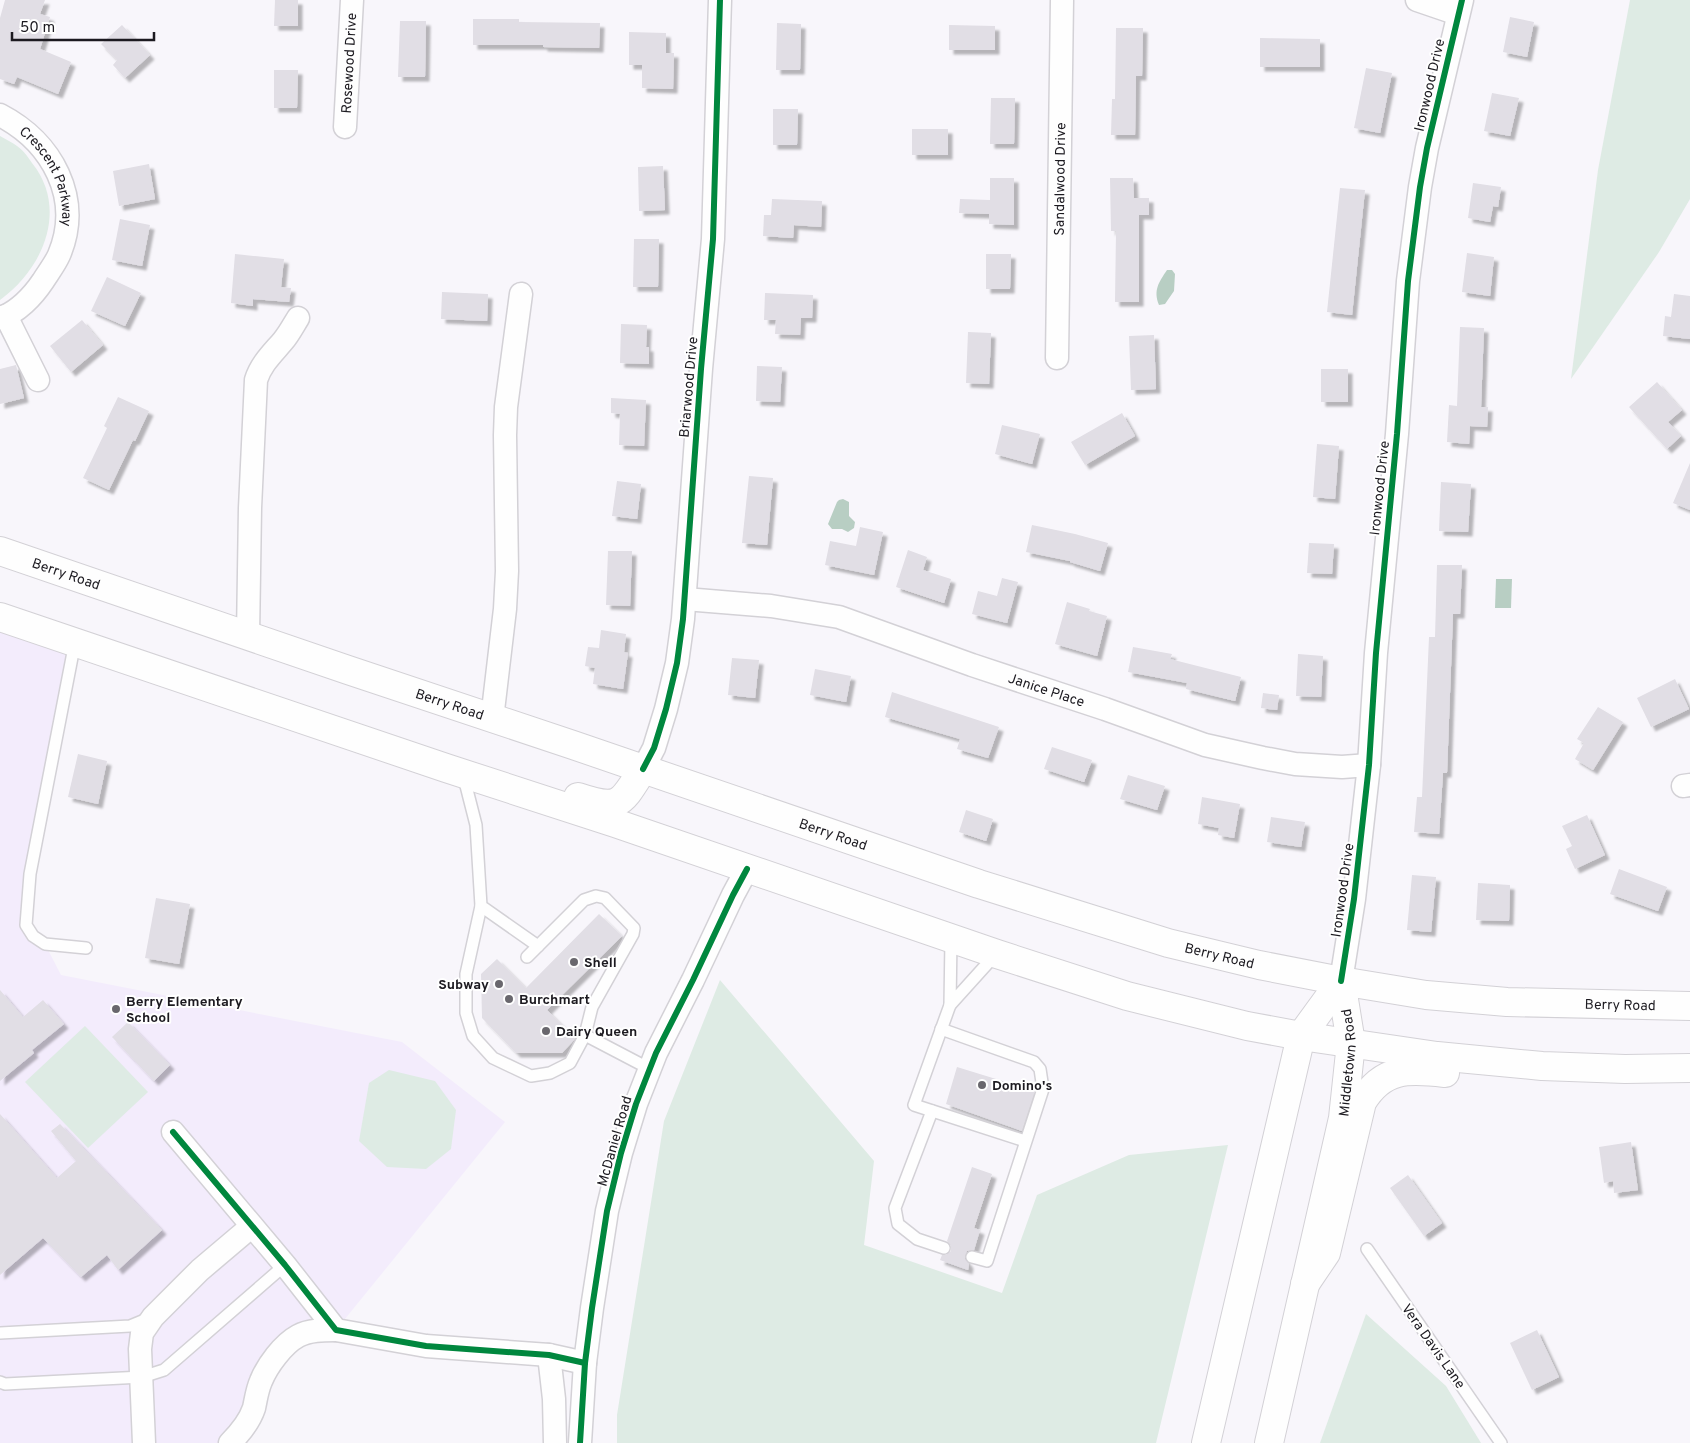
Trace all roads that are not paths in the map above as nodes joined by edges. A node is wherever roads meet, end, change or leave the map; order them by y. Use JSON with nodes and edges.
{"nodes":[{"id":1,"x":352,"y":0,"type":"edge"},
{"id":2,"x":720,"y":0,"type":"edge"},
{"id":3,"x":1062,"y":0,"type":"edge"},
{"id":4,"x":1417,"y":0,"type":"edge"},
{"id":5,"x":1460,"y":7,"type":"edge"},
{"id":6,"x":0,"y":115,"type":"edge"},
{"id":7,"x":346,"y":127,"type":"dead end"},
{"id":8,"x":521,"y":294,"type":"dead end"},
{"id":9,"x":3,"y":317,"type":"edge"},
{"id":10,"x":298,"y":318,"type":"dead end"},
{"id":11,"x":1057,"y":358,"type":"dead end"},
{"id":12,"x":38,"y":380,"type":"dead end"},
{"id":13,"x":0,"y":551,"type":"edge"},
{"id":14,"x":685,"y":599,"type":"junction"},
{"id":15,"x":0,"y":616,"type":"edge"},
{"id":16,"x":248,"y":636,"type":"junction"},
{"id":17,"x":75,"y":642,"type":"junction"},
{"id":18,"x":492,"y":719,"type":"junction"},
{"id":19,"x":310,"y":721,"type":"junction"},
{"id":20,"x":1369,"y":765,"type":"junction"},
{"id":21,"x":643,"y":769,"type":"junction"},
{"id":22,"x":463,"y":773,"type":"junction"},
{"id":23,"x":747,"y":869,"type":"junction"},
{"id":24,"x":480,"y":906,"type":"junction"},
{"id":25,"x":951,"y":939,"type":"junction"},
{"id":26,"x":538,"y":946,"type":"junction"},
{"id":27,"x":86,"y":948,"type":"dead end"},
{"id":28,"x":997,"y":954,"type":"junction"},
{"id":29,"x":527,"y":957,"type":"dead end"},
{"id":30,"x":1341,"y":981,"type":"junction"},
{"id":31,"x":950,"y":1006,"type":"junction"},
{"id":32,"x":1690,"y":1006,"type":"edge"},
{"id":33,"x":941,"y":1030,"type":"junction"},
{"id":34,"x":585,"y":1036,"type":"junction"},
{"id":35,"x":1301,"y":1036,"type":"junction"},
{"id":36,"x":1351,"y":1043,"type":"junction"},
{"id":37,"x":1542,"y":1066,"type":"junction"},
{"id":38,"x":1690,"y":1068,"type":"edge"},
{"id":39,"x":650,"y":1069,"type":"junction"},
{"id":40,"x":932,"y":1111,"type":"junction"},
{"id":41,"x":173,"y":1132,"type":"dead end"},
{"id":42,"x":1025,"y":1141,"type":"junction"},
{"id":43,"x":252,"y":1226,"type":"junction"},
{"id":44,"x":944,"y":1248,"type":"dead end"},
{"id":45,"x":1367,"y":1249,"type":"dead end"},
{"id":46,"x":972,"y":1257,"type":"dead end"},
{"id":47,"x":285,"y":1265,"type":"junction"},
{"id":48,"x":1305,"y":1284,"type":"junction"},
{"id":49,"x":153,"y":1317,"type":"junction"},
{"id":50,"x":336,"y":1330,"type":"junction"},
{"id":51,"x":0,"y":1333,"type":"edge"},
{"id":52,"x":549,"y":1355,"type":"junction"},
{"id":53,"x":585,"y":1363,"type":"junction"},
{"id":54,"x":142,"y":1377,"type":"junction"},
{"id":55,"x":0,"y":1382,"type":"edge"},
{"id":56,"x":144,"y":1443,"type":"edge"},
{"id":57,"x":230,"y":1443,"type":"edge"},
{"id":58,"x":555,"y":1443,"type":"edge"},
{"id":59,"x":580,"y":1443,"type":"edge"},
{"id":60,"x":1206,"y":1443,"type":"edge"},
{"id":61,"x":1269,"y":1443,"type":"edge"},
{"id":62,"x":1501,"y":1443,"type":"edge"}],
"edges":[{"from":1,"to":7,"type":"street","name":"Rosewood Drive"},
{"from":2,"to":14,"type":"street","name":"Briarwood Drive"},
{"from":3,"to":11,"type":"street","name":"Sandalwood Drive"},
{"from":4,"to":5,"type":"street"},
{"from":5,"to":20,"type":"street","name":"Ironwood Drive"},
{"from":6,"to":9,"type":"street","name":"Crescent Parkway"},
{"from":8,"to":18,"type":"street"},
{"from":9,"to":12,"type":"street"},
{"from":10,"to":16,"type":"street"},
{"from":13,"to":16,"type":"main road","name":"Berry Road"},
{"from":14,"to":20,"type":"street","name":"Janice Place"},
{"from":14,"to":21,"type":"street","name":"Briarwood Drive"},
{"from":15,"to":17,"type":"main road"},
{"from":16,"to":18,"type":"main road","name":"Berry Road"},
{"from":17,"to":19,"type":"main road"},
{"from":17,"to":27,"type":"lane"},
{"from":18,"to":21,"type":"main road","name":"Berry Road"},
{"from":19,"to":21,"type":"main road"},
{"from":19,"to":22,"type":"main road"},
{"from":20,"to":30,"type":"street","name":"Ironwood Drive"},
{"from":21,"to":30,"type":"main road","name":"Berry Road"},
{"from":22,"to":23,"type":"main road"},
{"from":22,"to":24,"type":"lane"},
{"from":23,"to":25,"type":"main road"},
{"from":23,"to":39,"type":"street","name":"McDaniel Road"},
{"from":24,"to":26,"type":"lane"},
{"from":24,"to":34,"type":"lane"},
{"from":25,"to":28,"type":"main road"},
{"from":25,"to":31,"type":"lane"},
{"from":26,"to":29,"type":"lane"},
{"from":26,"to":34,"type":"lane"},
{"from":28,"to":31,"type":"lane"},
{"from":28,"to":35,"type":"main road"},
{"from":30,"to":32,"type":"main road","name":"Berry Road"},
{"from":30,"to":35,"type":"main road","name":"Middletown Road"},
{"from":30,"to":36,"type":"main road","name":"Middletown Road"},
{"from":31,"to":33,"type":"lane"},
{"from":33,"to":40,"type":"lane"},
{"from":33,"to":42,"type":"lane"},
{"from":34,"to":39,"type":"lane"},
{"from":35,"to":36,"type":"main road"},
{"from":35,"to":60,"type":"main road","name":"Middletown Road"},
{"from":36,"to":37,"type":"main road"},
{"from":36,"to":48,"type":"main road","name":"Middletown Road"},
{"from":37,"to":38,"type":"main road"},
{"from":37,"to":48,"type":"main road"},
{"from":39,"to":53,"type":"street","name":"McDaniel Road"},
{"from":40,"to":42,"type":"lane"},
{"from":40,"to":44,"type":"lane"},
{"from":41,"to":43,"type":"street"},
{"from":42,"to":46,"type":"lane"},
{"from":43,"to":47,"type":"street"},
{"from":43,"to":49,"type":"street"},
{"from":45,"to":62,"type":"lane","name":"Vera Davis Lane"},
{"from":47,"to":50,"type":"street"},
{"from":47,"to":54,"type":"lane"},
{"from":48,"to":61,"type":"main road","name":"Middletown Road"},
{"from":49,"to":51,"type":"lane"},
{"from":49,"to":54,"type":"street"},
{"from":50,"to":52,"type":"street"},
{"from":50,"to":57,"type":"street"},
{"from":52,"to":53,"type":"street"},
{"from":52,"to":58,"type":"street"},
{"from":53,"to":59,"type":"street","name":"McDaniel Road"},
{"from":54,"to":55,"type":"lane"},
{"from":54,"to":56,"type":"street"}]}
